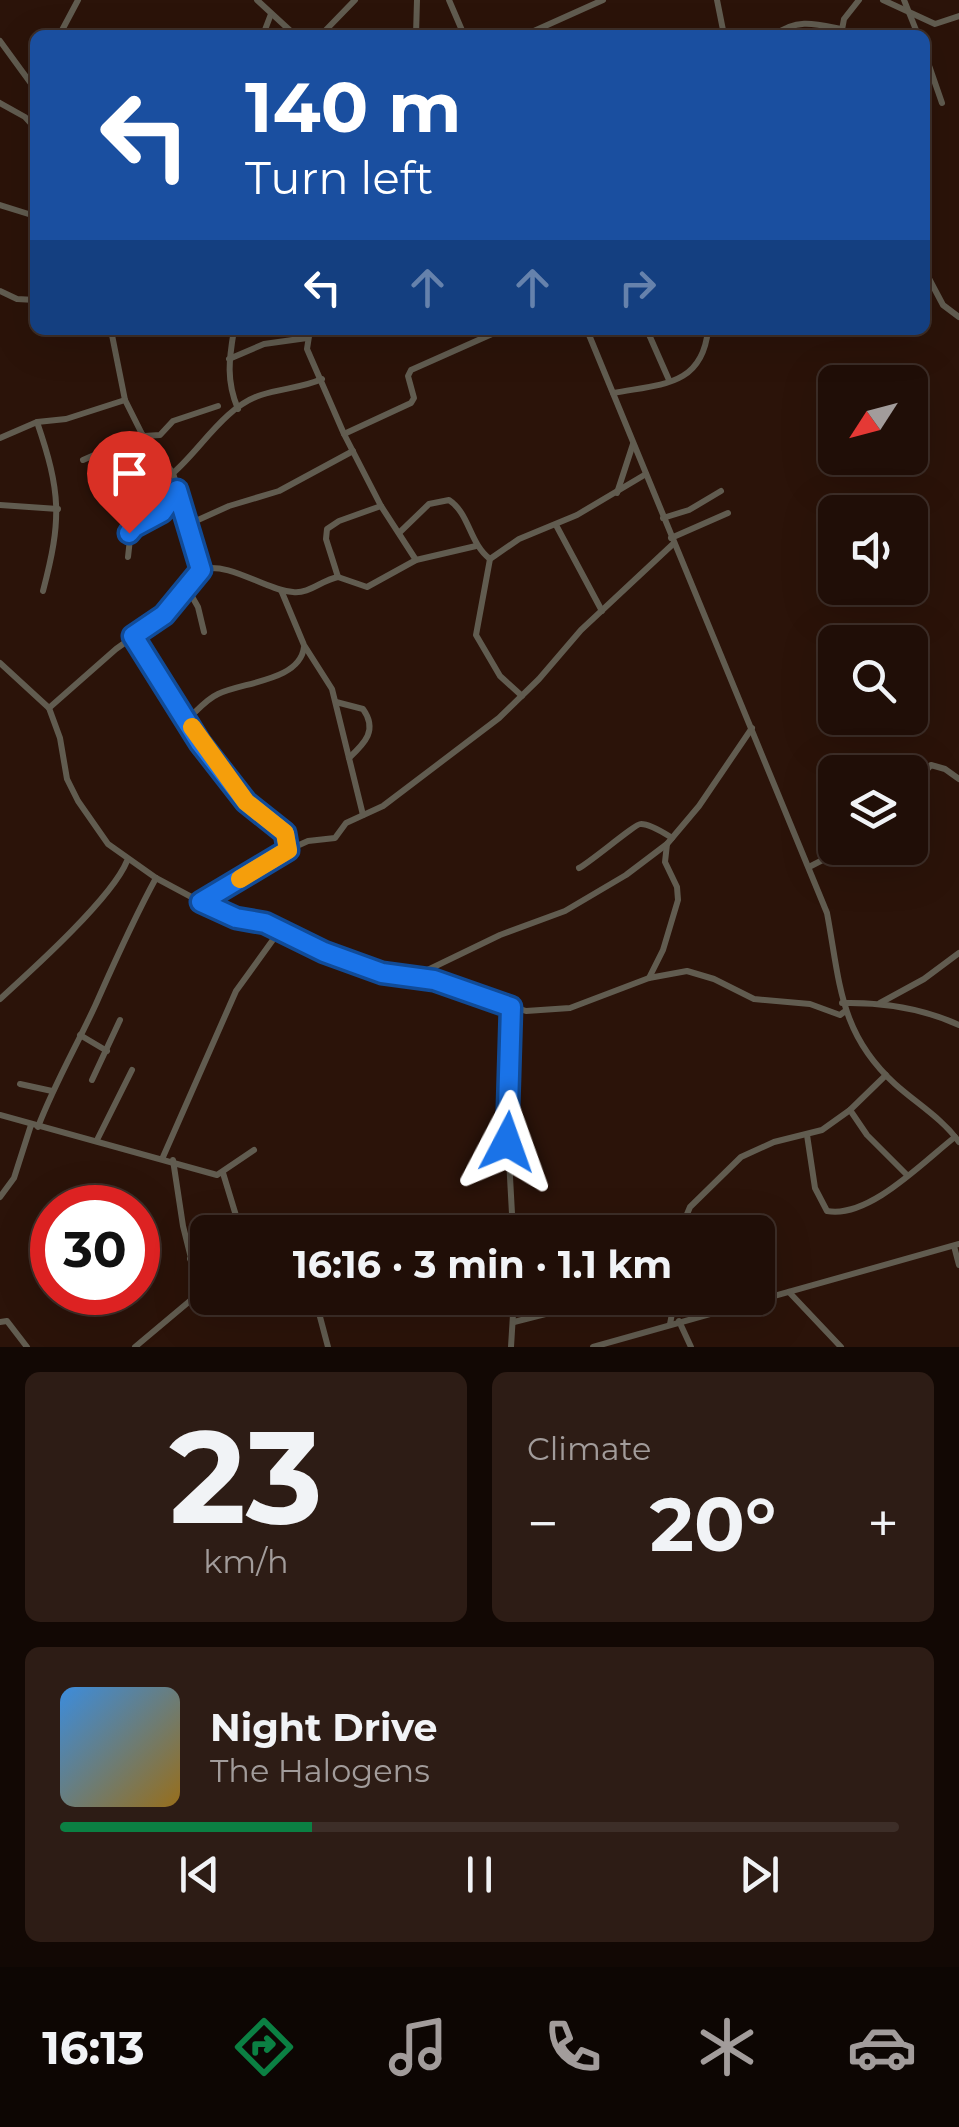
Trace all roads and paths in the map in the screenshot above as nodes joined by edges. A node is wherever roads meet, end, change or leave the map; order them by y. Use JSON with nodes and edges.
{"nodes":[{"id":1,"x":78,"y":0,"type":"edge"},
{"id":2,"x":257,"y":0,"type":"edge"},
{"id":3,"x":355,"y":0,"type":"edge"},
{"id":4,"x":416,"y":0,"type":"edge"},
{"id":5,"x":449,"y":0,"type":"edge"},
{"id":6,"x":603,"y":0,"type":"edge"},
{"id":7,"x":718,"y":0,"type":"edge"},
{"id":8,"x":859,"y":0,"type":"edge"},
{"id":9,"x":884,"y":0,"type":"edge"},
{"id":10,"x":904,"y":0,"type":"edge"},
{"id":11,"x":910,"y":13,"type":"junction"},
{"id":12,"x":270,"y":14,"type":"junction"},
{"id":13,"x":959,"y":16,"type":"edge"},
{"id":14,"x":62,"y":30,"type":"edge"},
{"id":15,"x":265,"y":30,"type":"edge"},
{"id":16,"x":289,"y":30,"type":"edge"},
{"id":17,"x":326,"y":30,"type":"edge"},
{"id":18,"x":416,"y":30,"type":"edge"},
{"id":19,"x":462,"y":30,"type":"edge"},
{"id":20,"x":536,"y":30,"type":"edge"},
{"id":21,"x":723,"y":30,"type":"edge"},
{"id":22,"x":782,"y":30,"type":"edge"},
{"id":23,"x":833,"y":30,"type":"edge"},
{"id":24,"x":842,"y":30,"type":"edge"},
{"id":25,"x":916,"y":30,"type":"edge"},
{"id":26,"x":0,"y":40,"type":"edge"},
{"id":27,"x":930,"y":68,"type":"edge"},
{"id":28,"x":30,"y":82,"type":"edge"},
{"id":29,"x":0,"y":103,"type":"edge"},
{"id":30,"x":942,"y":103,"type":"dead end"},
{"id":31,"x":30,"y":122,"type":"edge"},
{"id":32,"x":0,"y":205,"type":"edge"},
{"id":33,"x":30,"y":214,"type":"edge"},
{"id":34,"x":930,"y":280,"type":"edge"},
{"id":35,"x":0,"y":291,"type":"edge"},
{"id":36,"x":30,"y":300,"type":"edge"},
{"id":37,"x":959,"y":317,"type":"edge"},
{"id":38,"x":112,"y":335,"type":"edge"},
{"id":39,"x":233,"y":335,"type":"edge"},
{"id":40,"x":304,"y":335,"type":"edge"},
{"id":41,"x":308,"y":335,"type":"edge"},
{"id":42,"x":469,"y":335,"type":"edge"},
{"id":43,"x":487,"y":335,"type":"edge"},
{"id":44,"x":588,"y":335,"type":"edge"},
{"id":45,"x":649,"y":335,"type":"edge"},
{"id":46,"x":707,"y":335,"type":"edge"},
{"id":47,"x":471,"y":341,"type":"junction"},
{"id":48,"x":229,"y":359,"type":"junction"},
{"id":49,"x":322,"y":379,"type":"junction"},
{"id":50,"x":669,"y":380,"type":"junction"},
{"id":51,"x":613,"y":393,"type":"junction"},
{"id":52,"x":125,"y":400,"type":"junction"},
{"id":53,"x":218,"y":406,"type":"dead end"},
{"id":54,"x":238,"y":409,"type":"junction"},
{"id":55,"x":38,"y":422,"type":"junction"},
{"id":56,"x":344,"y":434,"type":"junction"},
{"id":57,"x":143,"y":435,"type":"junction"},
{"id":58,"x":0,"y":438,"type":"edge"},
{"id":59,"x":633,"y":443,"type":"junction"},
{"id":60,"x":352,"y":451,"type":"junction"},
{"id":61,"x":84,"y":460,"type":"dead end"},
{"id":62,"x":173,"y":473,"type":"junction"},
{"id":63,"x":646,"y":474,"type":"junction"},
{"id":64,"x":177,"y":490,"type":"junction"},
{"id":65,"x":722,"y":491,"type":"dead end"},
{"id":66,"x":617,"y":493,"type":"junction"},
{"id":67,"x":0,"y":505,"type":"edge"},
{"id":68,"x":381,"y":506,"type":"junction"},
{"id":69,"x":58,"y":509,"type":"junction"},
{"id":70,"x":728,"y":513,"type":"dead end"},
{"id":71,"x":664,"y":518,"type":"junction"},
{"id":72,"x":189,"y":524,"type":"junction"},
{"id":73,"x":556,"y":524,"type":"junction"},
{"id":74,"x":399,"y":532,"type":"junction"},
{"id":75,"x":672,"y":541,"type":"junction"},
{"id":76,"x":476,"y":546,"type":"junction"},
{"id":77,"x":128,"y":557,"type":"dead end"},
{"id":78,"x":490,"y":559,"type":"junction"},
{"id":79,"x":416,"y":560,"type":"junction"},
{"id":80,"x":201,"y":570,"type":"junction"},
{"id":81,"x":338,"y":577,"type":"junction"},
{"id":82,"x":186,"y":586,"type":"junction"},
{"id":83,"x":281,"y":590,"type":"junction"},
{"id":84,"x":43,"y":591,"type":"dead end"},
{"id":85,"x":602,"y":611,"type":"junction"},
{"id":86,"x":204,"y":632,"type":"dead end"},
{"id":87,"x":133,"y":636,"type":"junction"},
{"id":88,"x":304,"y":645,"type":"junction"},
{"id":89,"x":0,"y":663,"type":"edge"},
{"id":90,"x":522,"y":696,"type":"junction"},
{"id":91,"x":336,"y":702,"type":"junction"},
{"id":92,"x":49,"y":708,"type":"junction"},
{"id":93,"x":187,"y":720,"type":"junction"},
{"id":94,"x":752,"y":727,"type":"junction"},
{"id":95,"x":349,"y":758,"type":"junction"},
{"id":96,"x":928,"y":768,"type":"edge"},
{"id":97,"x":959,"y":779,"type":"edge"},
{"id":98,"x":364,"y":815,"type":"junction"},
{"id":99,"x":285,"y":833,"type":"junction"},
{"id":100,"x":308,"y":841,"type":"junction"},
{"id":101,"x":670,"y":841,"type":"junction"},
{"id":102,"x":288,"y":850,"type":"junction"},
{"id":103,"x":127,"y":860,"type":"junction"},
{"id":104,"x":818,"y":863,"type":"edge"},
{"id":105,"x":810,"y":867,"type":"junction"},
{"id":106,"x":579,"y":868,"type":"dead end"},
{"id":107,"x":156,"y":878,"type":"junction"},
{"id":108,"x":201,"y":902,"type":"junction"},
{"id":109,"x":280,"y":930,"type":"junction"},
{"id":110,"x":959,"y":953,"type":"edge"},
{"id":111,"x":413,"y":976,"type":"junction"},
{"id":112,"x":649,"y":978,"type":"junction"},
{"id":113,"x":0,"y":999,"type":"edge"},
{"id":114,"x":842,"y":1002,"type":"junction"},
{"id":115,"x":879,"y":1003,"type":"junction"},
{"id":116,"x":511,"y":1007,"type":"junction"},
{"id":117,"x":844,"y":1012,"type":"junction"},
{"id":118,"x":120,"y":1020,"type":"dead end"},
{"id":119,"x":959,"y":1024,"type":"edge"},
{"id":120,"x":80,"y":1035,"type":"junction"},
{"id":121,"x":107,"y":1051,"type":"junction"},
{"id":122,"x":132,"y":1070,"type":"dead end"},
{"id":123,"x":886,"y":1075,"type":"junction"},
{"id":124,"x":92,"y":1080,"type":"dead end"},
{"id":125,"x":20,"y":1084,"type":"dead end"},
{"id":126,"x":52,"y":1091,"type":"junction"},
{"id":127,"x":850,"y":1110,"type":"junction"},
{"id":128,"x":0,"y":1115,"type":"edge"},
{"id":129,"x":34,"y":1126,"type":"junction"},
{"id":130,"x":807,"y":1136,"type":"junction"},
{"id":131,"x":957,"y":1139,"type":"edge"},
{"id":132,"x":97,"y":1140,"type":"junction"},
{"id":133,"x":254,"y":1150,"type":"dead end"},
{"id":134,"x":163,"y":1157,"type":"junction"},
{"id":135,"x":173,"y":1160,"type":"junction"},
{"id":136,"x":223,"y":1173,"type":"junction"},
{"id":137,"x":907,"y":1174,"type":"junction"},
{"id":138,"x":0,"y":1196,"type":"edge"},
{"id":139,"x":235,"y":1215,"type":"edge"},
{"id":140,"x":512,"y":1215,"type":"edge"},
{"id":141,"x":686,"y":1215,"type":"edge"},
{"id":142,"x":956,"y":1245,"type":"edge"},
{"id":143,"x":190,"y":1258,"type":"edge"},
{"id":144,"x":959,"y":1265,"type":"edge"},
{"id":145,"x":789,"y":1292,"type":"junction"},
{"id":146,"x":190,"y":1299,"type":"edge"},
{"id":147,"x":319,"y":1315,"type":"edge"},
{"id":148,"x":514,"y":1315,"type":"edge"},
{"id":149,"x":541,"y":1315,"type":"edge"},
{"id":150,"x":674,"y":1315,"type":"edge"},
{"id":151,"x":0,"y":1322,"type":"edge"},
{"id":152,"x":514,"y":1322,"type":"junction"},
{"id":153,"x":674,"y":1322,"type":"junction"},
{"id":154,"x":26,"y":1347,"type":"edge"},
{"id":155,"x":135,"y":1347,"type":"edge"},
{"id":156,"x":328,"y":1347,"type":"edge"},
{"id":157,"x":511,"y":1347,"type":"edge"},
{"id":158,"x":593,"y":1347,"type":"edge"},
{"id":159,"x":691,"y":1347,"type":"edge"},
{"id":160,"x":841,"y":1347,"type":"edge"}],
"edges":[{"from":1,"to":14,"type":"street"},
{"from":2,"to":12,"type":"street"},
{"from":3,"to":17,"type":"street"},
{"from":4,"to":18,"type":"street"},
{"from":5,"to":19,"type":"street"},
{"from":6,"to":20,"type":"street"},
{"from":7,"to":21,"type":"street"},
{"from":8,"to":24,"type":"street"},
{"from":9,"to":11,"type":"street"},
{"from":10,"to":11,"type":"street"},
{"from":11,"to":13,"type":"street"},
{"from":11,"to":25,"type":"street"},
{"from":12,"to":15,"type":"street"},
{"from":12,"to":16,"type":"street"},
{"from":22,"to":23,"type":"street"},
{"from":26,"to":28,"type":"street"},
{"from":27,"to":30,"type":"street"},
{"from":29,"to":31,"type":"street"},
{"from":32,"to":33,"type":"street"},
{"from":34,"to":37,"type":"street"},
{"from":35,"to":36,"type":"street"},
{"from":38,"to":52,"type":"street"},
{"from":39,"to":48,"type":"street"},
{"from":40,"to":48,"type":"street"},
{"from":41,"to":49,"type":"street"},
{"from":42,"to":47,"type":"street"},
{"from":43,"to":47,"type":"street"},
{"from":44,"to":51,"type":"street"},
{"from":45,"to":50,"type":"street"},
{"from":46,"to":50,"type":"street"},
{"from":47,"to":56,"type":"street"},
{"from":48,"to":54,"type":"street"},
{"from":49,"to":54,"type":"street"},
{"from":49,"to":56,"type":"street"},
{"from":50,"to":51,"type":"street"},
{"from":51,"to":59,"type":"street"},
{"from":52,"to":55,"type":"street"},
{"from":52,"to":57,"type":"street"},
{"from":53,"to":57,"type":"street"},
{"from":54,"to":62,"type":"street"},
{"from":55,"to":58,"type":"street"},
{"from":55,"to":69,"type":"street"},
{"from":56,"to":60,"type":"street"},
{"from":57,"to":61,"type":"street"},
{"from":57,"to":62,"type":"street"},
{"from":59,"to":63,"type":"street"},
{"from":59,"to":66,"type":"street"},
{"from":60,"to":68,"type":"street"},
{"from":60,"to":72,"type":"street"},
{"from":62,"to":64,"type":"street"},
{"from":63,"to":66,"type":"street"},
{"from":63,"to":71,"type":"street"},
{"from":64,"to":72,"type":"street"},
{"from":64,"to":77,"type":"street"},
{"from":65,"to":71,"type":"street"},
{"from":66,"to":73,"type":"street"},
{"from":67,"to":69,"type":"street"},
{"from":68,"to":74,"type":"street"},
{"from":68,"to":81,"type":"street"},
{"from":69,"to":84,"type":"street"},
{"from":70,"to":75,"type":"street"},
{"from":71,"to":75,"type":"street"},
{"from":72,"to":80,"type":"street"},
{"from":73,"to":78,"type":"street"},
{"from":73,"to":85,"type":"street"},
{"from":74,"to":76,"type":"street"},
{"from":74,"to":79,"type":"street"},
{"from":75,"to":85,"type":"street"},
{"from":75,"to":94,"type":"street"},
{"from":76,"to":78,"type":"street"},
{"from":76,"to":79,"type":"street"},
{"from":78,"to":90,"type":"street"},
{"from":79,"to":81,"type":"street"},
{"from":80,"to":82,"type":"street"},
{"from":80,"to":83,"type":"street"},
{"from":81,"to":83,"type":"street"},
{"from":82,"to":86,"type":"street"},
{"from":82,"to":87,"type":"street"},
{"from":83,"to":88,"type":"street"},
{"from":85,"to":90,"type":"street"},
{"from":87,"to":92,"type":"street"},
{"from":87,"to":93,"type":"street"},
{"from":88,"to":91,"type":"street"},
{"from":88,"to":93,"type":"street"},
{"from":89,"to":92,"type":"street"},
{"from":90,"to":98,"type":"street"},
{"from":91,"to":95,"type":"street"},
{"from":91,"to":95,"type":"street"},
{"from":92,"to":103,"type":"street"},
{"from":93,"to":99,"type":"street"},
{"from":94,"to":101,"type":"street"},
{"from":94,"to":105,"type":"street"},
{"from":95,"to":98,"type":"street"},
{"from":96,"to":97,"type":"street"},
{"from":98,"to":100,"type":"street"},
{"from":99,"to":100,"type":"street"},
{"from":99,"to":102,"type":"street"},
{"from":100,"to":102,"type":"street"},
{"from":101,"to":106,"type":"street"},
{"from":101,"to":111,"type":"street"},
{"from":101,"to":112,"type":"street"},
{"from":102,"to":108,"type":"street"},
{"from":103,"to":107,"type":"street"},
{"from":103,"to":113,"type":"street"},
{"from":104,"to":105,"type":"street"},
{"from":105,"to":114,"type":"street"},
{"from":107,"to":108,"type":"street"},
{"from":107,"to":120,"type":"street"},
{"from":108,"to":109,"type":"street"},
{"from":109,"to":111,"type":"street"},
{"from":109,"to":134,"type":"street"},
{"from":110,"to":115,"type":"street"},
{"from":111,"to":116,"type":"street"},
{"from":112,"to":116,"type":"street"},
{"from":112,"to":117,"type":"street"},
{"from":114,"to":115,"type":"street"},
{"from":114,"to":117,"type":"street"},
{"from":115,"to":119,"type":"street"},
{"from":116,"to":140,"type":"street"},
{"from":117,"to":123,"type":"street"},
{"from":118,"to":121,"type":"street"},
{"from":120,"to":121,"type":"street"},
{"from":120,"to":126,"type":"street"},
{"from":121,"to":124,"type":"street"},
{"from":122,"to":132,"type":"street"},
{"from":123,"to":127,"type":"street"},
{"from":123,"to":131,"type":"street"},
{"from":125,"to":126,"type":"street"},
{"from":126,"to":129,"type":"street"},
{"from":127,"to":130,"type":"street"},
{"from":127,"to":137,"type":"street"},
{"from":128,"to":129,"type":"street"},
{"from":129,"to":132,"type":"street"},
{"from":129,"to":138,"type":"street"},
{"from":130,"to":137,"type":"street"},
{"from":130,"to":141,"type":"street"},
{"from":131,"to":137,"type":"street"},
{"from":132,"to":134,"type":"street"},
{"from":133,"to":136,"type":"street"},
{"from":134,"to":135,"type":"street"},
{"from":135,"to":136,"type":"street"},
{"from":135,"to":143,"type":"street"},
{"from":136,"to":139,"type":"street"},
{"from":142,"to":144,"type":"street"},
{"from":142,"to":145,"type":"street"},
{"from":145,"to":153,"type":"street"},
{"from":145,"to":160,"type":"street"},
{"from":146,"to":155,"type":"street"},
{"from":147,"to":156,"type":"street"},
{"from":148,"to":152,"type":"street"},
{"from":149,"to":152,"type":"street"},
{"from":150,"to":153,"type":"street"},
{"from":151,"to":154,"type":"street"},
{"from":152,"to":157,"type":"street"},
{"from":153,"to":158,"type":"street"},
{"from":153,"to":159,"type":"street"}]}
